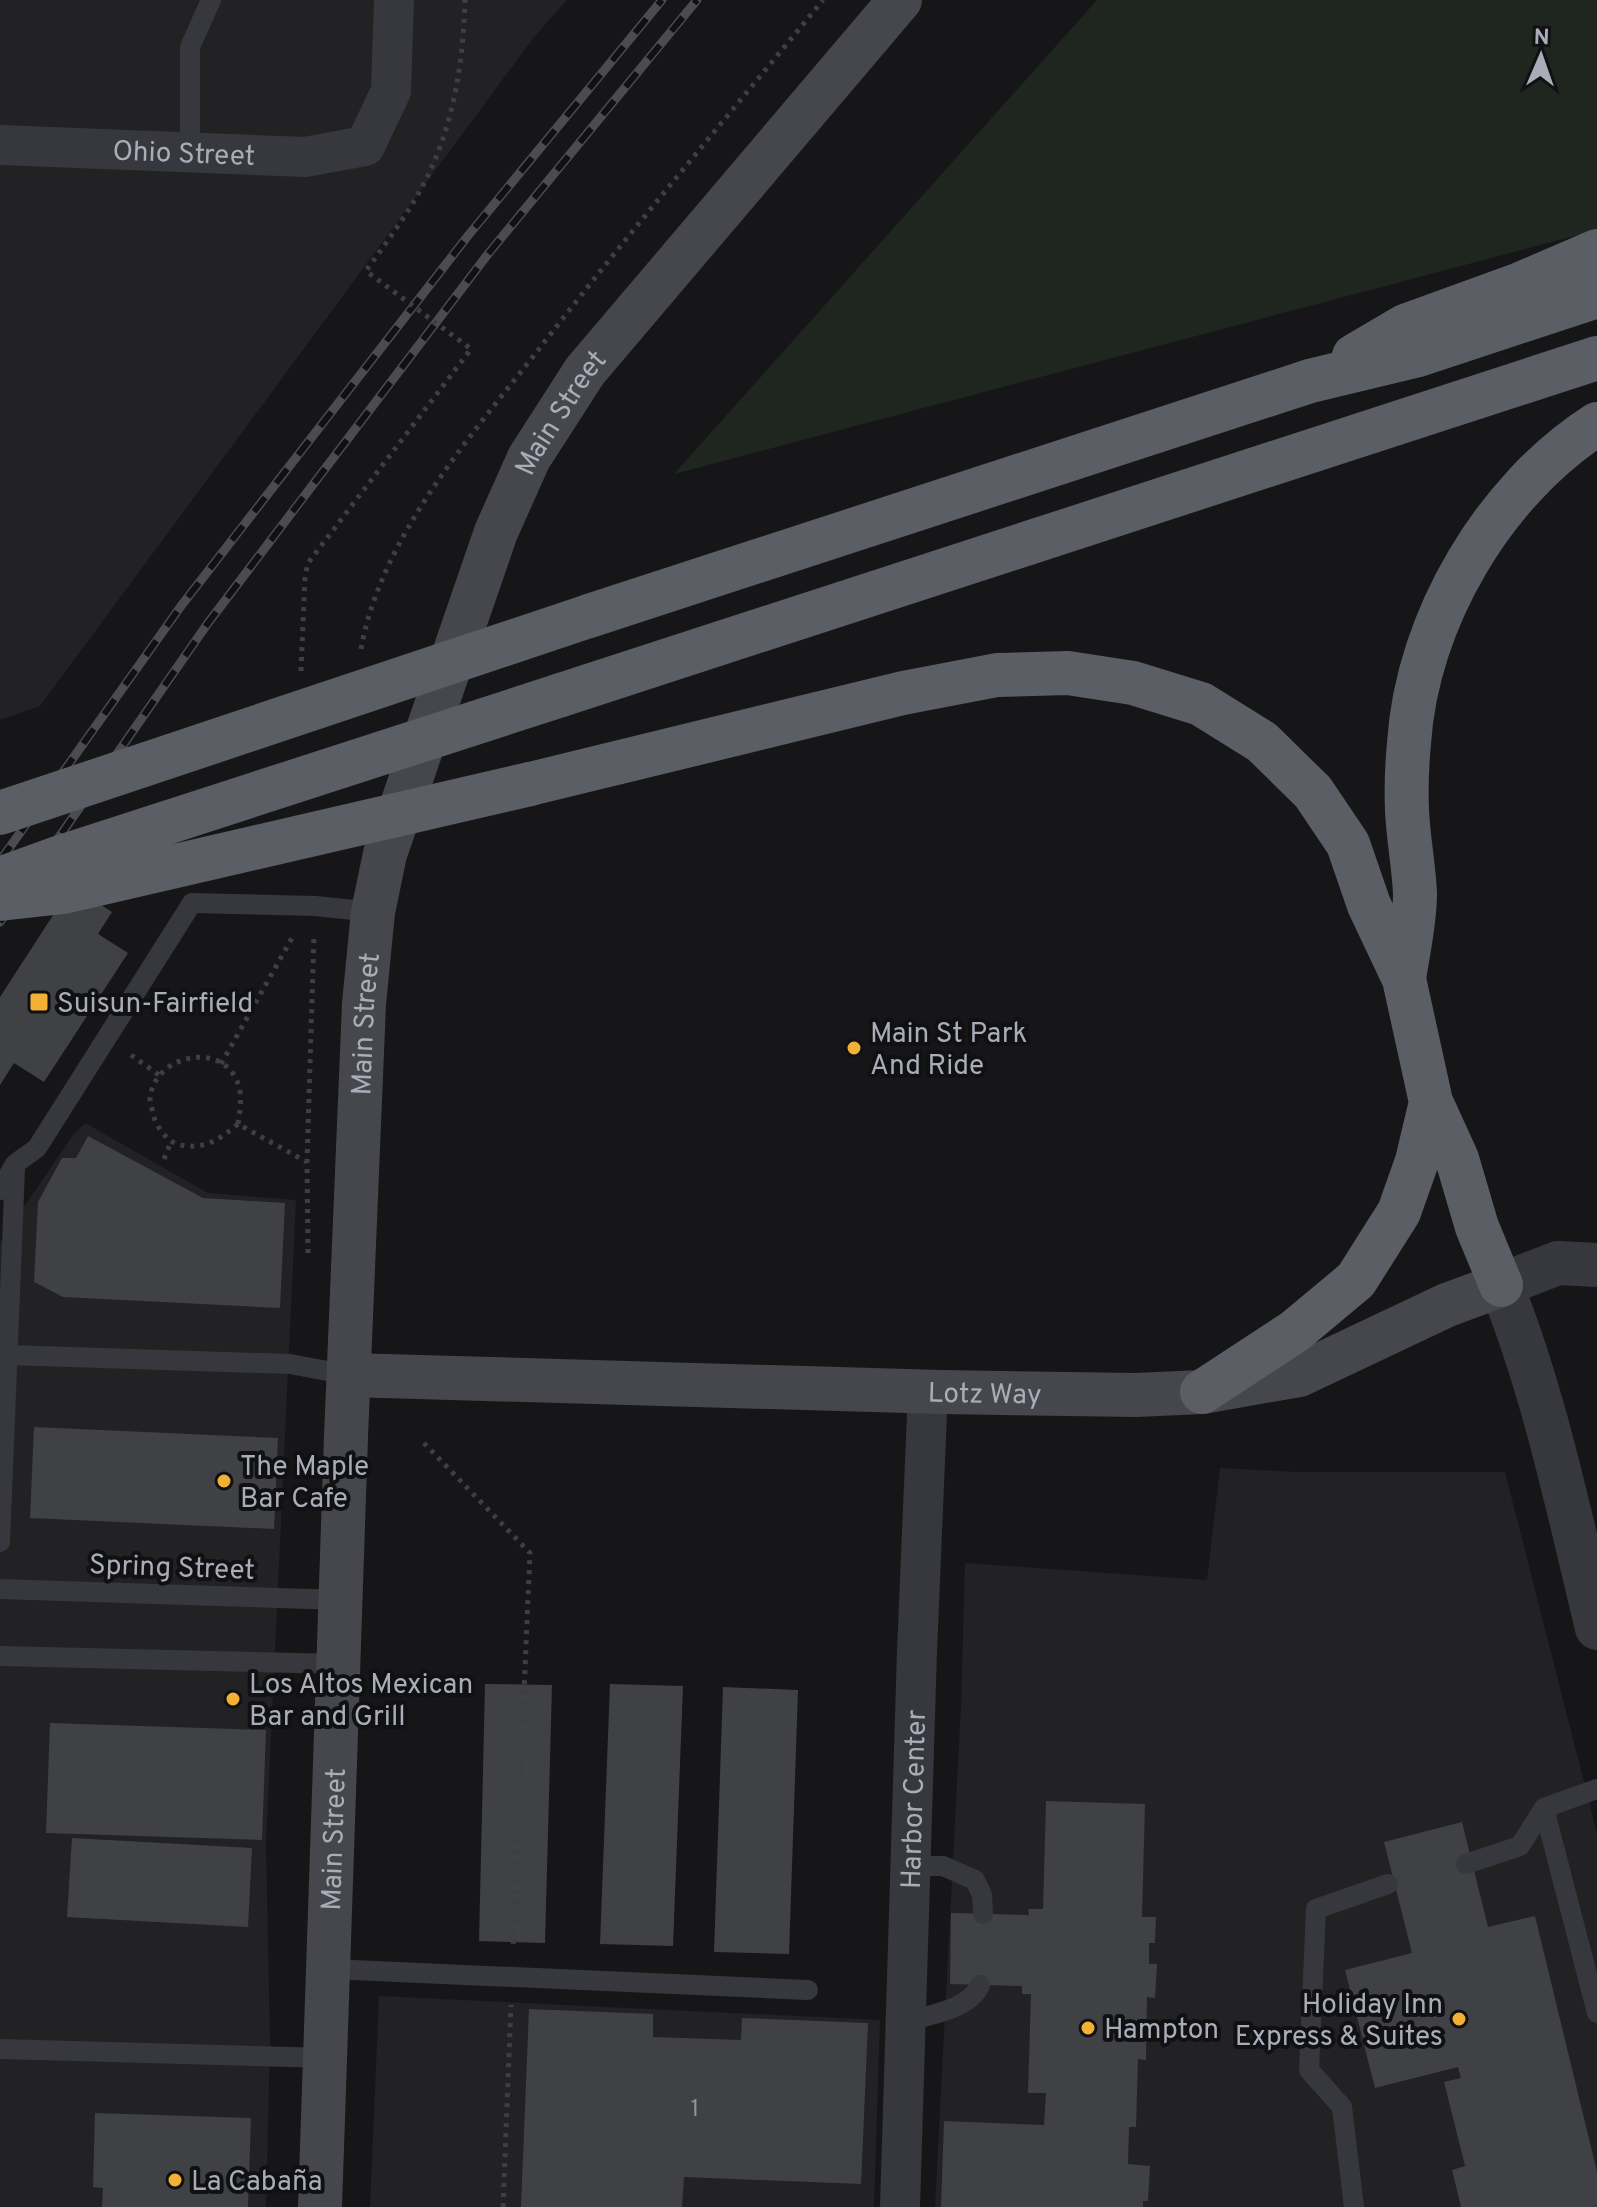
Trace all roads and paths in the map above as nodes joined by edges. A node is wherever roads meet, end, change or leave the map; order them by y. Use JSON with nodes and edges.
{"nodes":[{"id":1,"x":211,"y":0,"type":"edge"},
{"id":2,"x":394,"y":0,"type":"edge"},
{"id":3,"x":465,"y":0,"type":"edge"},
{"id":4,"x":900,"y":0,"type":"edge"},
{"id":5,"x":0,"y":145,"type":"edge"},
{"id":6,"x":190,"y":153,"type":"junction"},
{"id":7,"x":1597,"y":251,"type":"edge"},
{"id":8,"x":1597,"y":296,"type":"edge"},
{"id":9,"x":1597,"y":358,"type":"edge"},
{"id":10,"x":1310,"y":381,"type":"junction"},
{"id":11,"x":1597,"y":424,"type":"edge"},
{"id":12,"x":300,"y":687,"type":"dead end"},
{"id":13,"x":0,"y":813,"type":"edge"},
{"id":14,"x":0,"y":879,"type":"edge"},
{"id":15,"x":0,"y":899,"type":"edge"},
{"id":16,"x":315,"y":906,"type":"junction"},
{"id":17,"x":373,"y":912,"type":"junction"},
{"id":18,"x":276,"y":937,"type":"dead end"},
{"id":19,"x":292,"y":938,"type":"junction"},
{"id":20,"x":314,"y":939,"type":"junction"},
{"id":21,"x":1404,"y":979,"type":"junction"},
{"id":22,"x":221,"y":1064,"type":"junction"},
{"id":23,"x":1431,"y":1102,"type":"junction"},
{"id":24,"x":238,"y":1124,"type":"junction"},
{"id":25,"x":171,"y":1142,"type":"junction"},
{"id":26,"x":164,"y":1159,"type":"dead end"},
{"id":27,"x":8,"y":1162,"type":"edge"},
{"id":28,"x":307,"y":1162,"type":"junction"},
{"id":29,"x":0,"y":1190,"type":"edge"},
{"id":30,"x":1597,"y":1265,"type":"edge"},
{"id":31,"x":309,"y":1266,"type":"dead end"},
{"id":32,"x":1501,"y":1285,"type":"junction"},
{"id":33,"x":8,"y":1355,"type":"junction"},
{"id":34,"x":349,"y":1375,"type":"junction"},
{"id":35,"x":928,"y":1391,"type":"junction"},
{"id":36,"x":1202,"y":1392,"type":"junction"},
{"id":37,"x":424,"y":1443,"type":"dead end"},
{"id":38,"x":0,"y":1542,"type":"edge"},
{"id":39,"x":0,"y":1589,"type":"edge"},
{"id":40,"x":342,"y":1600,"type":"junction"},
{"id":41,"x":1597,"y":1628,"type":"edge"},
{"id":42,"x":0,"y":1656,"type":"edge"},
{"id":43,"x":340,"y":1664,"type":"junction"},
{"id":44,"x":1597,"y":1789,"type":"edge"},
{"id":45,"x":1544,"y":1808,"type":"junction"},
{"id":46,"x":1466,"y":1864,"type":"dead end"},
{"id":47,"x":910,"y":1866,"type":"junction"},
{"id":48,"x":1388,"y":1884,"type":"dead end"},
{"id":49,"x":983,"y":1914,"type":"dead end"},
{"id":50,"x":330,"y":1969,"type":"junction"},
{"id":51,"x":512,"y":1977,"type":"junction"},
{"id":52,"x":980,"y":1985,"type":"dead end"},
{"id":53,"x":808,"y":1990,"type":"dead end"},
{"id":54,"x":1597,"y":2013,"type":"edge"},
{"id":55,"x":906,"y":2022,"type":"junction"},
{"id":56,"x":0,"y":2049,"type":"edge"},
{"id":57,"x":326,"y":2058,"type":"junction"},
{"id":58,"x":320,"y":2207,"type":"edge"},
{"id":59,"x":503,"y":2207,"type":"edge"},
{"id":60,"x":900,"y":2207,"type":"edge"},
{"id":61,"x":1354,"y":2207,"type":"edge"}],
"edges":[{"from":1,"to":6,"type":"lane"},
{"from":2,"to":6,"type":"street","name":"Ohio Street"},
{"from":3,"to":12,"type":"path","bridge":true},
{"from":4,"to":17,"type":"main road","name":"Main Street"},
{"from":5,"to":6,"type":"street","name":"Ohio Street"},
{"from":7,"to":10,"type":"highway"},
{"from":8,"to":10,"type":"highway"},
{"from":9,"to":14,"type":"highway","bridge":true},
{"from":10,"to":13,"type":"highway","bridge":true},
{"from":11,"to":21,"type":"highway"},
{"from":15,"to":21,"type":"highway","bridge":true},
{"from":16,"to":17,"type":"lane"},
{"from":16,"to":20,"type":"path"},
{"from":16,"to":27,"type":"lane"},
{"from":17,"to":34,"type":"main road","name":"Main Street"},
{"from":18,"to":19,"type":"path"},
{"from":19,"to":20,"type":"path"},
{"from":19,"to":22,"type":"path"},
{"from":20,"to":28,"type":"path"},
{"from":21,"to":23,"type":"highway"},
{"from":22,"to":24,"type":"path"},
{"from":22,"to":25,"type":"path"},
{"from":23,"to":32,"type":"highway"},
{"from":23,"to":36,"type":"highway"},
{"from":24,"to":25,"type":"path"},
{"from":24,"to":28,"type":"path"},
{"from":25,"to":26,"type":"path"},
{"from":27,"to":29,"type":"lane"},
{"from":27,"to":33,"type":"lane"},
{"from":28,"to":31,"type":"path"},
{"from":30,"to":32,"type":"street","name":"Lotz Way"},
{"from":32,"to":36,"type":"main road","name":"Lotz Way"},
{"from":32,"to":41,"type":"street"},
{"from":33,"to":34,"type":"lane"},
{"from":33,"to":38,"type":"lane"},
{"from":34,"to":35,"type":"main road","name":"Lotz Way"},
{"from":34,"to":40,"type":"main road","name":"Main Street"},
{"from":35,"to":36,"type":"main road","name":"Lotz Way"},
{"from":35,"to":47,"type":"street","name":"Harbor Center"},
{"from":37,"to":51,"type":"path"},
{"from":39,"to":40,"type":"lane","name":"Spring Street"},
{"from":40,"to":43,"type":"main road","name":"Main Street"},
{"from":42,"to":43,"type":"lane"},
{"from":43,"to":50,"type":"main road","name":"Main Street"},
{"from":44,"to":45,"type":"lane"},
{"from":45,"to":46,"type":"lane"},
{"from":45,"to":54,"type":"lane"},
{"from":47,"to":49,"type":"lane"},
{"from":47,"to":55,"type":"street","name":"Harbor Center"},
{"from":48,"to":61,"type":"lane"},
{"from":50,"to":51,"type":"lane"},
{"from":50,"to":57,"type":"main road","name":"Main Street"},
{"from":51,"to":53,"type":"lane"},
{"from":51,"to":59,"type":"path"},
{"from":52,"to":55,"type":"lane"},
{"from":55,"to":60,"type":"street","name":"Harbor Center"},
{"from":56,"to":57,"type":"lane"},
{"from":57,"to":58,"type":"main road","name":"Main Street"}]}
